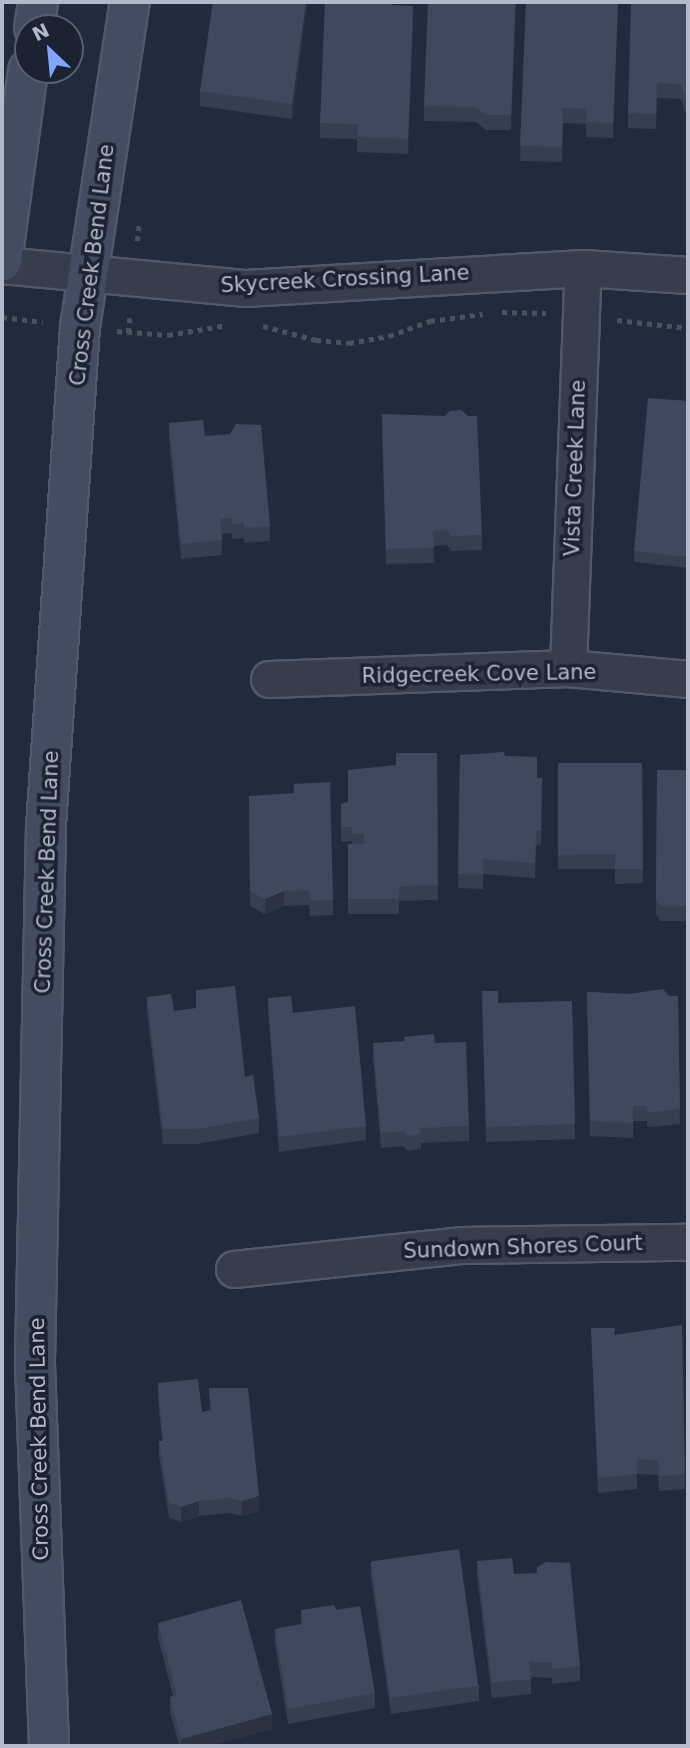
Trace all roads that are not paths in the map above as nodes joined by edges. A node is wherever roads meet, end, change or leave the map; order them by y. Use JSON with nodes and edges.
{"nodes":[{"id":1,"x":130,"y":2,"type":"edge"},
{"id":2,"x":26,"y":84,"type":"edge"},
{"id":3,"x":2,"y":263,"type":"edge"},
{"id":4,"x":583,"y":268,"type":"junction"},
{"id":5,"x":86,"y":275,"type":"junction"},
{"id":6,"x":688,"y":275,"type":"edge"},
{"id":7,"x":568,"y":668,"type":"junction"},
{"id":8,"x":269,"y":679,"type":"dead end"},
{"id":9,"x":688,"y":679,"type":"edge"},
{"id":10,"x":688,"y":1242,"type":"edge"},
{"id":11,"x":234,"y":1269,"type":"dead end"},
{"id":12,"x":49,"y":1746,"type":"edge"}],
"edges":[{"from":1,"to":5,"type":"main road","name":"Cross Creek Bend Lane"},
{"from":2,"to":3,"type":"main road"},
{"from":3,"to":5,"type":"street","name":"Skycreek Crossing Lane"},
{"from":4,"to":5,"type":"street","name":"Skycreek Crossing Lane"},
{"from":4,"to":6,"type":"street","name":"Skycreek Crossing Lane"},
{"from":4,"to":7,"type":"street","name":"Vista Creek Lane"},
{"from":5,"to":12,"type":"main road","name":"Cross Creek Bend Lane"},
{"from":7,"to":8,"type":"street","name":"Ridgecreek Cove Lane"},
{"from":7,"to":9,"type":"street","name":"Ridgecreek Cove Lane"},
{"from":10,"to":11,"type":"street","name":"Sundown Shores Court"}]}
